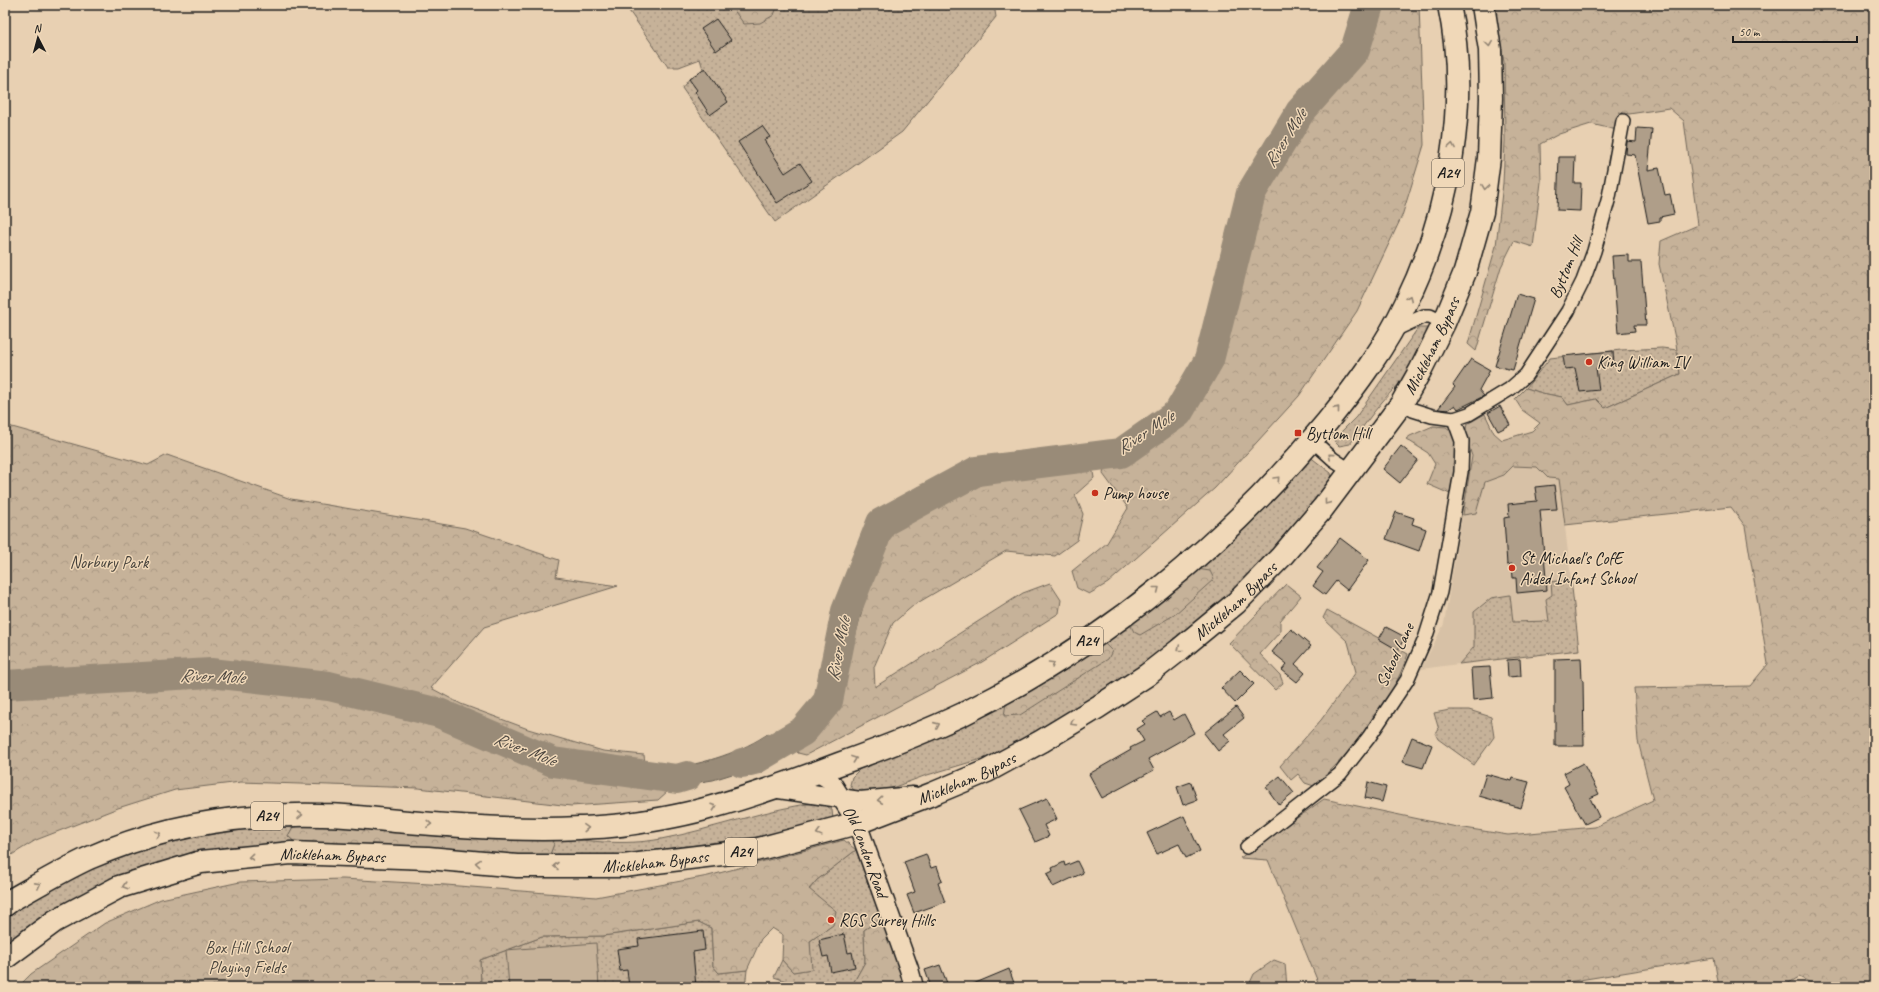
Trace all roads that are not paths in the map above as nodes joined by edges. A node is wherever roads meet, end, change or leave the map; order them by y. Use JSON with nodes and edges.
{"nodes":[{"id":1,"x":1448,"y":5,"type":"edge"},
{"id":2,"x":1483,"y":5,"type":"edge"},
{"id":3,"x":1623,"y":121,"type":"dead end"},
{"id":4,"x":1444,"y":323,"type":"junction"},
{"id":5,"x":1390,"y":332,"type":"junction"},
{"id":6,"x":1402,"y":403,"type":"junction"},
{"id":7,"x":1454,"y":419,"type":"junction"},
{"id":8,"x":1312,"y":440,"type":"junction"},
{"id":9,"x":1350,"y":471,"type":"junction"},
{"id":10,"x":817,"y":772,"type":"junction"},
{"id":11,"x":772,"y":788,"type":"junction"},
{"id":12,"x":932,"y":794,"type":"junction"},
{"id":13,"x":844,"y":800,"type":"junction"},
{"id":14,"x":857,"y":823,"type":"junction"},
{"id":15,"x":1247,"y":847,"type":"dead end"},
{"id":16,"x":5,"y":905,"type":"edge"},
{"id":17,"x":5,"y":958,"type":"edge"},
{"id":18,"x":914,"y":987,"type":"edge"}],
"edges":[{"from":5,"to":1,"type":"highway","number":"A24","one_way":true},
{"from":2,"to":4,"type":"highway","name":"Mickleham Bypass","number":"A24","one_way":true},
{"from":3,"to":7,"type":"street","name":"Byttom Hill"},
{"from":4,"to":5,"type":"street"},
{"from":4,"to":6,"type":"highway","name":"Mickleham Bypass","number":"A24"},
{"from":8,"to":5,"type":"highway","number":"A24","one_way":true},
{"from":6,"to":7,"type":"street","name":"Byttom Hill"},
{"from":6,"to":9,"type":"highway","name":"Mickleham Bypass","number":"A24"},
{"from":7,"to":15,"type":"street","name":"School Lane"},
{"from":9,"to":8,"type":"street","one_way":true},
{"from":10,"to":8,"type":"highway","number":"A24","one_way":true},
{"from":9,"to":12,"type":"highway","name":"Mickleham Bypass","number":"A24","one_way":true},
{"from":10,"to":11,"type":"highway","number":"A24"},
{"from":10,"to":13,"type":"main road","name":"Old London Road"},
{"from":11,"to":13,"type":"main road"},
{"from":16,"to":11,"type":"highway","number":"A24","one_way":true},
{"from":12,"to":13,"type":"main road","one_way":true},
{"from":12,"to":14,"type":"highway","name":"Mickleham Bypass","number":"A24"},
{"from":13,"to":14,"type":"main road","name":"Old London Road"},
{"from":14,"to":17,"type":"highway","name":"Mickleham Bypass","number":"A24","one_way":true},
{"from":14,"to":18,"type":"main road","name":"Old London Road"}]}
